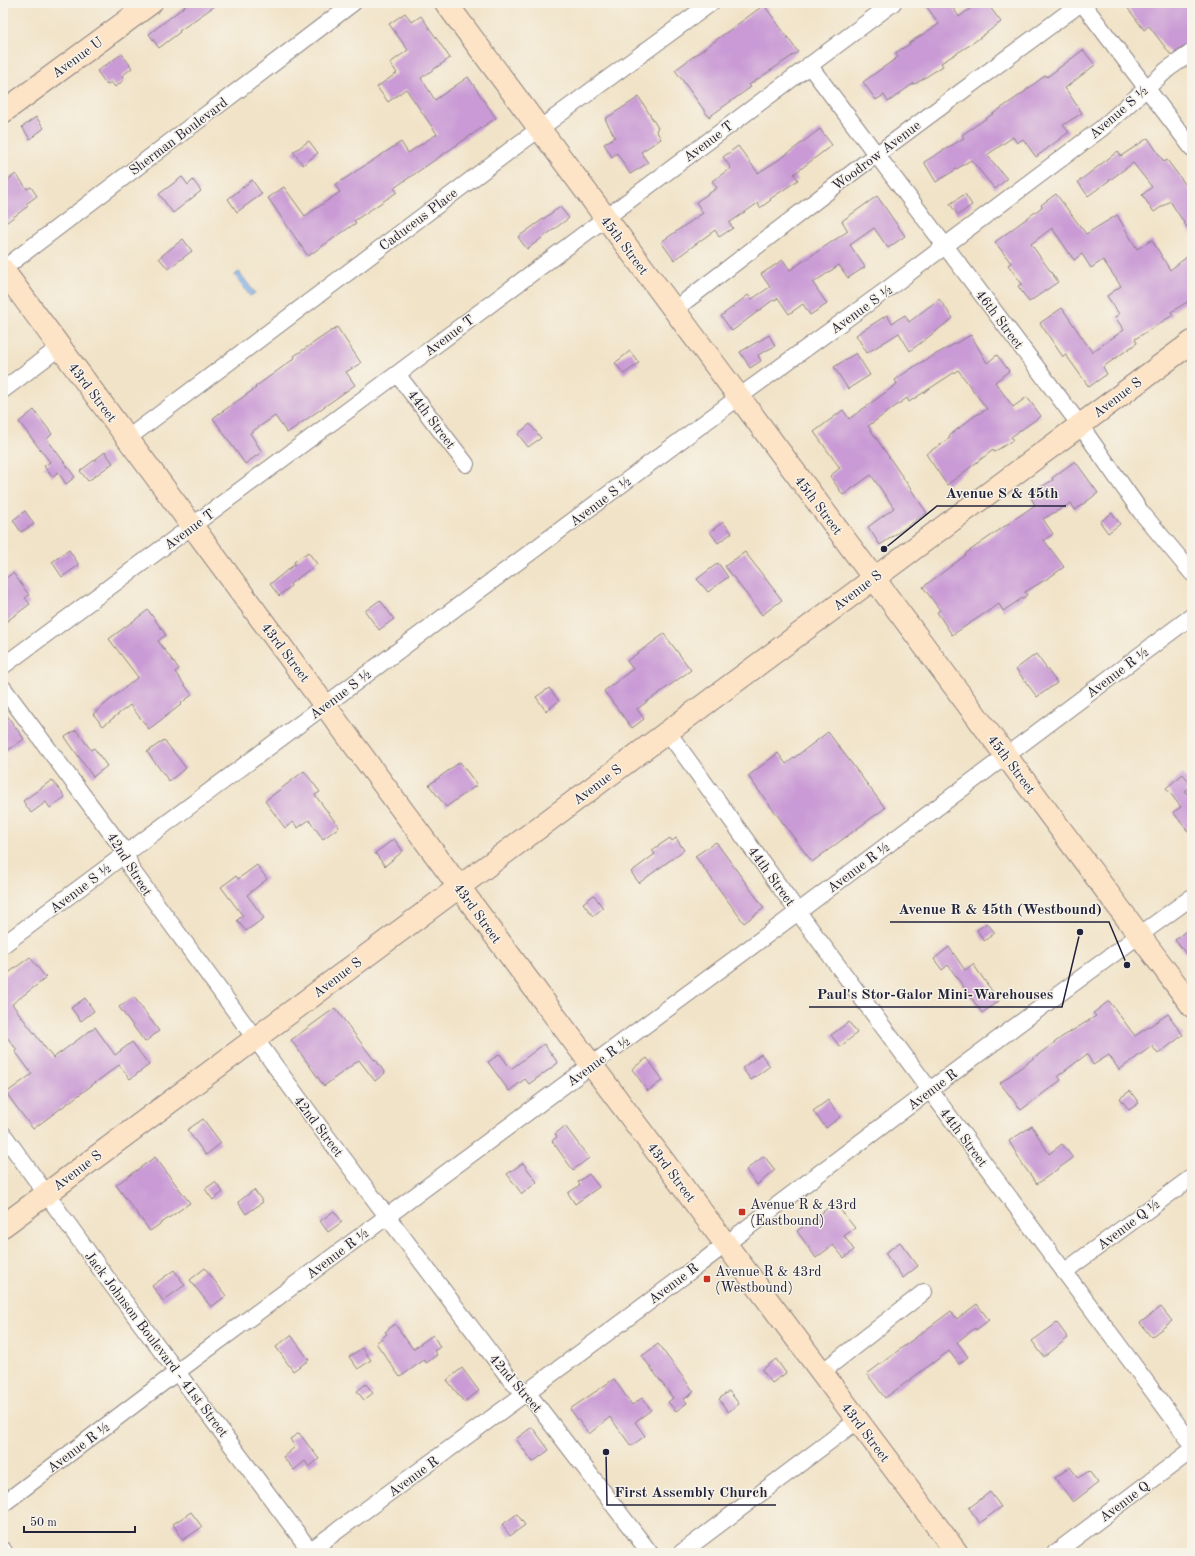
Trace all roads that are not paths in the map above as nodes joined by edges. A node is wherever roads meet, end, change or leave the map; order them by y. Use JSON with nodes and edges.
{"nodes":[{"id":1,"x":151,"y":3,"type":"edge"},
{"id":2,"x":353,"y":3,"type":"edge"},
{"id":3,"x":446,"y":3,"type":"edge"},
{"id":4,"x":711,"y":3,"type":"edge"},
{"id":5,"x":893,"y":3,"type":"edge"},
{"id":6,"x":1081,"y":3,"type":"edge"},
{"id":7,"x":1192,"y":52,"type":"edge"},
{"id":8,"x":810,"y":65,"type":"junction"},
{"id":9,"x":1147,"y":88,"type":"junction"},
{"id":10,"x":3,"y":112,"type":"edge"},
{"id":11,"x":539,"y":128,"type":"junction"},
{"id":12,"x":1192,"y":148,"type":"edge"},
{"id":13,"x":877,"y":154,"type":"junction"},
{"id":14,"x":605,"y":218,"type":"junction"},
{"id":15,"x":945,"y":246,"type":"junction"},
{"id":16,"x":3,"y":270,"type":"edge"},
{"id":17,"x":674,"y":310,"type":"junction"},
{"id":18,"x":1192,"y":342,"type":"edge"},
{"id":19,"x":60,"y":347,"type":"junction"},
{"id":20,"x":398,"y":374,"type":"junction"},
{"id":21,"x":3,"y":390,"type":"edge"},
{"id":22,"x":739,"y":397,"type":"junction"},
{"id":23,"x":1080,"y":425,"type":"junction"},
{"id":24,"x":128,"y":438,"type":"junction"},
{"id":25,"x":466,"y":464,"type":"dead end"},
{"id":26,"x":193,"y":526,"type":"junction"},
{"id":27,"x":1192,"y":573,"type":"edge"},
{"id":28,"x":873,"y":578,"type":"junction"},
{"id":29,"x":1192,"y":616,"type":"edge"},
{"id":30,"x":3,"y":666,"type":"edge"},
{"id":31,"x":3,"y":688,"type":"edge"},
{"id":32,"x":326,"y":705,"type":"junction"},
{"id":33,"x":667,"y":731,"type":"junction"},
{"id":34,"x":1005,"y":755,"type":"junction"},
{"id":35,"x":126,"y":853,"type":"junction"},
{"id":36,"x":459,"y":887,"type":"junction"},
{"id":37,"x":1192,"y":897,"type":"edge"},
{"id":38,"x":798,"y":912,"type":"junction"},
{"id":39,"x":1139,"y":935,"type":"junction"},
{"id":40,"x":3,"y":945,"type":"edge"},
{"id":41,"x":1192,"y":1006,"type":"edge"},
{"id":42,"x":254,"y":1039,"type":"junction"},
{"id":43,"x":592,"y":1065,"type":"junction"},
{"id":44,"x":930,"y":1090,"type":"junction"},
{"id":45,"x":3,"y":1134,"type":"edge"},
{"id":46,"x":1192,"y":1177,"type":"edge"},
{"id":47,"x":47,"y":1193,"type":"junction"},
{"id":48,"x":386,"y":1216,"type":"junction"},
{"id":49,"x":3,"y":1226,"type":"edge"},
{"id":50,"x":726,"y":1244,"type":"junction"},
{"id":51,"x":1064,"y":1272,"type":"junction"},
{"id":52,"x":924,"y":1292,"type":"dead end"},
{"id":53,"x":177,"y":1372,"type":"junction"},
{"id":54,"x":822,"y":1372,"type":"junction"},
{"id":55,"x":527,"y":1392,"type":"junction"},
{"id":56,"x":858,"y":1420,"type":"junction"},
{"id":57,"x":1192,"y":1444,"type":"edge"},
{"id":58,"x":1192,"y":1450,"type":"edge"},
{"id":59,"x":3,"y":1504,"type":"edge"},
{"id":60,"x":3,"y":1550,"type":"edge"},
{"id":61,"x":310,"y":1552,"type":"edge"},
{"id":62,"x":5,"y":1553,"type":"edge"},
{"id":63,"x":650,"y":1553,"type":"edge"},
{"id":64,"x":681,"y":1553,"type":"edge"},
{"id":65,"x":957,"y":1553,"type":"edge"},
{"id":66,"x":1055,"y":1553,"type":"edge"}],
"edges":[{"from":1,"to":10,"type":"main road","name":"Avenue U"},
{"from":2,"to":16,"type":"street","name":"Sherman Boulevard"},
{"from":3,"to":11,"type":"main road","name":"45th Street"},
{"from":4,"to":11,"type":"street","name":"Caduceus Place"},
{"from":5,"to":8,"type":"street","name":"Avenue T"},
{"from":6,"to":9,"type":"street"},
{"from":6,"to":13,"type":"street","name":"Woodrow Avenue"},
{"from":7,"to":9,"type":"street","name":"Avenue S ½"},
{"from":8,"to":13,"type":"street","name":"46th Street"},
{"from":8,"to":14,"type":"street","name":"Avenue T"},
{"from":9,"to":12,"type":"street"},
{"from":9,"to":15,"type":"street","name":"Avenue S ½"},
{"from":11,"to":14,"type":"main road","name":"45th Street"},
{"from":11,"to":24,"type":"street","name":"Caduceus Place"},
{"from":13,"to":15,"type":"street","name":"46th Street"},
{"from":13,"to":17,"type":"street","name":"Woodrow Avenue"},
{"from":14,"to":17,"type":"main road","name":"45th Street"},
{"from":14,"to":20,"type":"street","name":"Avenue T"},
{"from":15,"to":22,"type":"street","name":"Avenue S ½"},
{"from":15,"to":23,"type":"street","name":"46th Street"},
{"from":16,"to":19,"type":"main road","name":"43rd Street"},
{"from":17,"to":22,"type":"main road","name":"45th Street"},
{"from":18,"to":23,"type":"main road","name":"Avenue S"},
{"from":19,"to":21,"type":"street"},
{"from":19,"to":24,"type":"main road","name":"43rd Street"},
{"from":20,"to":25,"type":"street","name":"44th Street"},
{"from":20,"to":26,"type":"street","name":"Avenue T"},
{"from":22,"to":28,"type":"main road","name":"45th Street"},
{"from":22,"to":32,"type":"street","name":"Avenue S ½"},
{"from":23,"to":27,"type":"street","name":"46th Street"},
{"from":23,"to":28,"type":"main road","name":"Avenue S"},
{"from":24,"to":26,"type":"main road","name":"43rd Street"},
{"from":26,"to":30,"type":"street","name":"Avenue T"},
{"from":26,"to":32,"type":"main road","name":"43rd Street"},
{"from":28,"to":33,"type":"main road","name":"Avenue S"},
{"from":28,"to":34,"type":"main road","name":"45th Street"},
{"from":29,"to":34,"type":"street","name":"Avenue R ½"},
{"from":31,"to":35,"type":"street","name":"42nd Street"},
{"from":32,"to":35,"type":"street","name":"Avenue S ½"},
{"from":32,"to":36,"type":"main road","name":"43rd Street"},
{"from":33,"to":36,"type":"main road","name":"Avenue S"},
{"from":33,"to":38,"type":"street","name":"44th Street"},
{"from":34,"to":38,"type":"street","name":"Avenue R ½"},
{"from":34,"to":39,"type":"main road","name":"45th Street"},
{"from":35,"to":40,"type":"street","name":"Avenue S ½"},
{"from":35,"to":42,"type":"street","name":"42nd Street"},
{"from":36,"to":42,"type":"main road","name":"Avenue S"},
{"from":36,"to":43,"type":"main road","name":"43rd Street"},
{"from":37,"to":39,"type":"street","name":"Avenue R"},
{"from":38,"to":43,"type":"street","name":"Avenue R ½"},
{"from":38,"to":44,"type":"street","name":"44th Street"},
{"from":39,"to":41,"type":"main road","name":"45th Street"},
{"from":39,"to":44,"type":"street","name":"Avenue R"},
{"from":42,"to":47,"type":"main road","name":"Avenue S"},
{"from":42,"to":48,"type":"street","name":"42nd Street"},
{"from":43,"to":48,"type":"street","name":"Avenue R ½"},
{"from":43,"to":50,"type":"main road","name":"43rd Street"},
{"from":44,"to":50,"type":"street","name":"Avenue R"},
{"from":44,"to":51,"type":"street","name":"44th Street"},
{"from":45,"to":47,"type":"street","name":"Jack Johnson Boulevard - 41st Street"},
{"from":46,"to":51,"type":"street","name":"Avenue Q ½"},
{"from":47,"to":49,"type":"main road","name":"Avenue S"},
{"from":47,"to":53,"type":"street","name":"Jack Johnson Boulevard - 41st Street"},
{"from":48,"to":53,"type":"street","name":"Avenue R ½"},
{"from":48,"to":55,"type":"street","name":"42nd Street"},
{"from":50,"to":54,"type":"main road","name":"43rd Street"},
{"from":50,"to":55,"type":"street","name":"Avenue R"},
{"from":51,"to":57,"type":"street","name":"44th Street"},
{"from":52,"to":54,"type":"street"},
{"from":53,"to":59,"type":"street","name":"Avenue R ½"},
{"from":53,"to":61,"type":"street","name":"Jack Johnson Boulevard - 41st Street"},
{"from":54,"to":56,"type":"main road","name":"43rd Street"},
{"from":55,"to":61,"type":"street","name":"Avenue R"},
{"from":55,"to":63,"type":"street","name":"42nd Street"},
{"from":56,"to":64,"type":"street"},
{"from":56,"to":65,"type":"main road","name":"43rd Street"},
{"from":58,"to":66,"type":"street","name":"Avenue Q"},
{"from":60,"to":62,"type":"street"}]}
